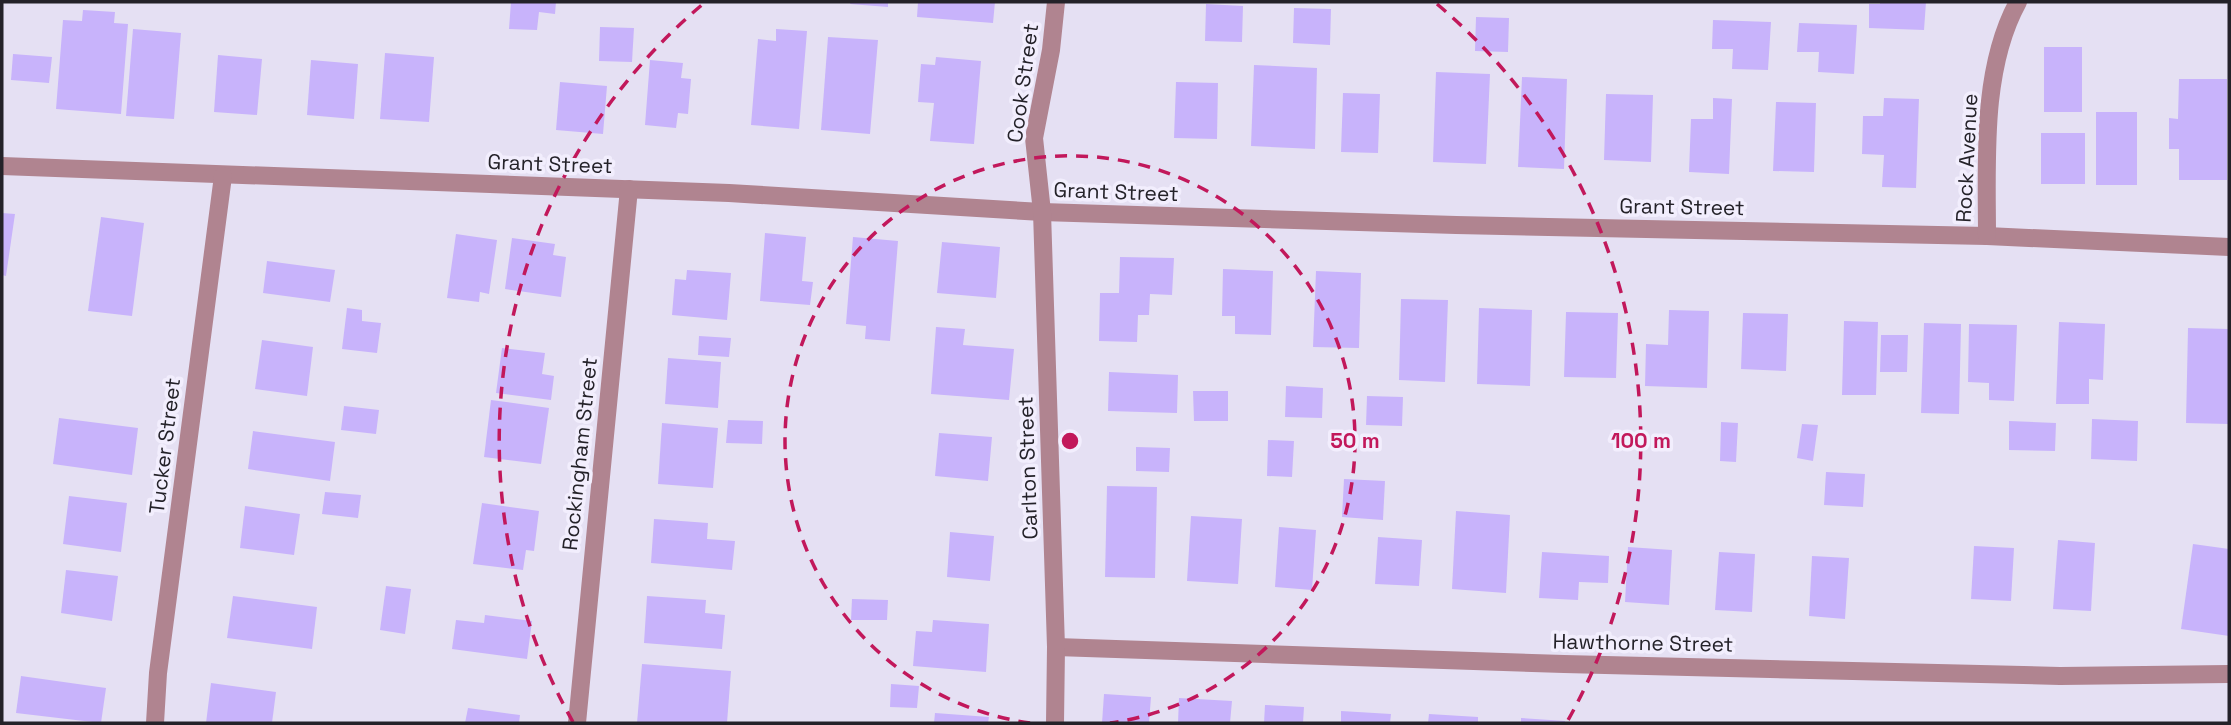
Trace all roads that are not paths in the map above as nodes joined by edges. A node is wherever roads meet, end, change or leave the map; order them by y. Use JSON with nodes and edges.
{"nodes":[{"id":1,"x":1056,"y":2,"type":"edge"},
{"id":2,"x":2017,"y":2,"type":"edge"},
{"id":3,"x":2,"y":166,"type":"edge"},
{"id":4,"x":223,"y":176,"type":"junction"},
{"id":5,"x":629,"y":190,"type":"junction"},
{"id":6,"x":1042,"y":212,"type":"junction"},
{"id":7,"x":1987,"y":236,"type":"junction"},
{"id":8,"x":2229,"y":247,"type":"edge"},
{"id":9,"x":1056,"y":647,"type":"junction"},
{"id":10,"x":2229,"y":674,"type":"edge"},
{"id":11,"x":155,"y":723,"type":"edge"},
{"id":12,"x":577,"y":723,"type":"edge"},
{"id":13,"x":1055,"y":723,"type":"edge"}],
"edges":[{"from":1,"to":6,"type":"street","name":"Cook Street"},
{"from":2,"to":7,"type":"street","name":"Rock Avenue"},
{"from":3,"to":4,"type":"street","name":"Grant Street"},
{"from":4,"to":5,"type":"street","name":"Grant Street"},
{"from":4,"to":11,"type":"street","name":"Tucker Street"},
{"from":5,"to":6,"type":"street","name":"Grant Street"},
{"from":5,"to":12,"type":"street","name":"Rockingham Street"},
{"from":6,"to":7,"type":"street","name":"Grant Street"},
{"from":6,"to":9,"type":"street","name":"Carlton Street"},
{"from":7,"to":8,"type":"street","name":"Grant Street"},
{"from":9,"to":10,"type":"street","name":"Hawthorne Street"},
{"from":9,"to":13,"type":"street","name":"Carlton Street"}]}
